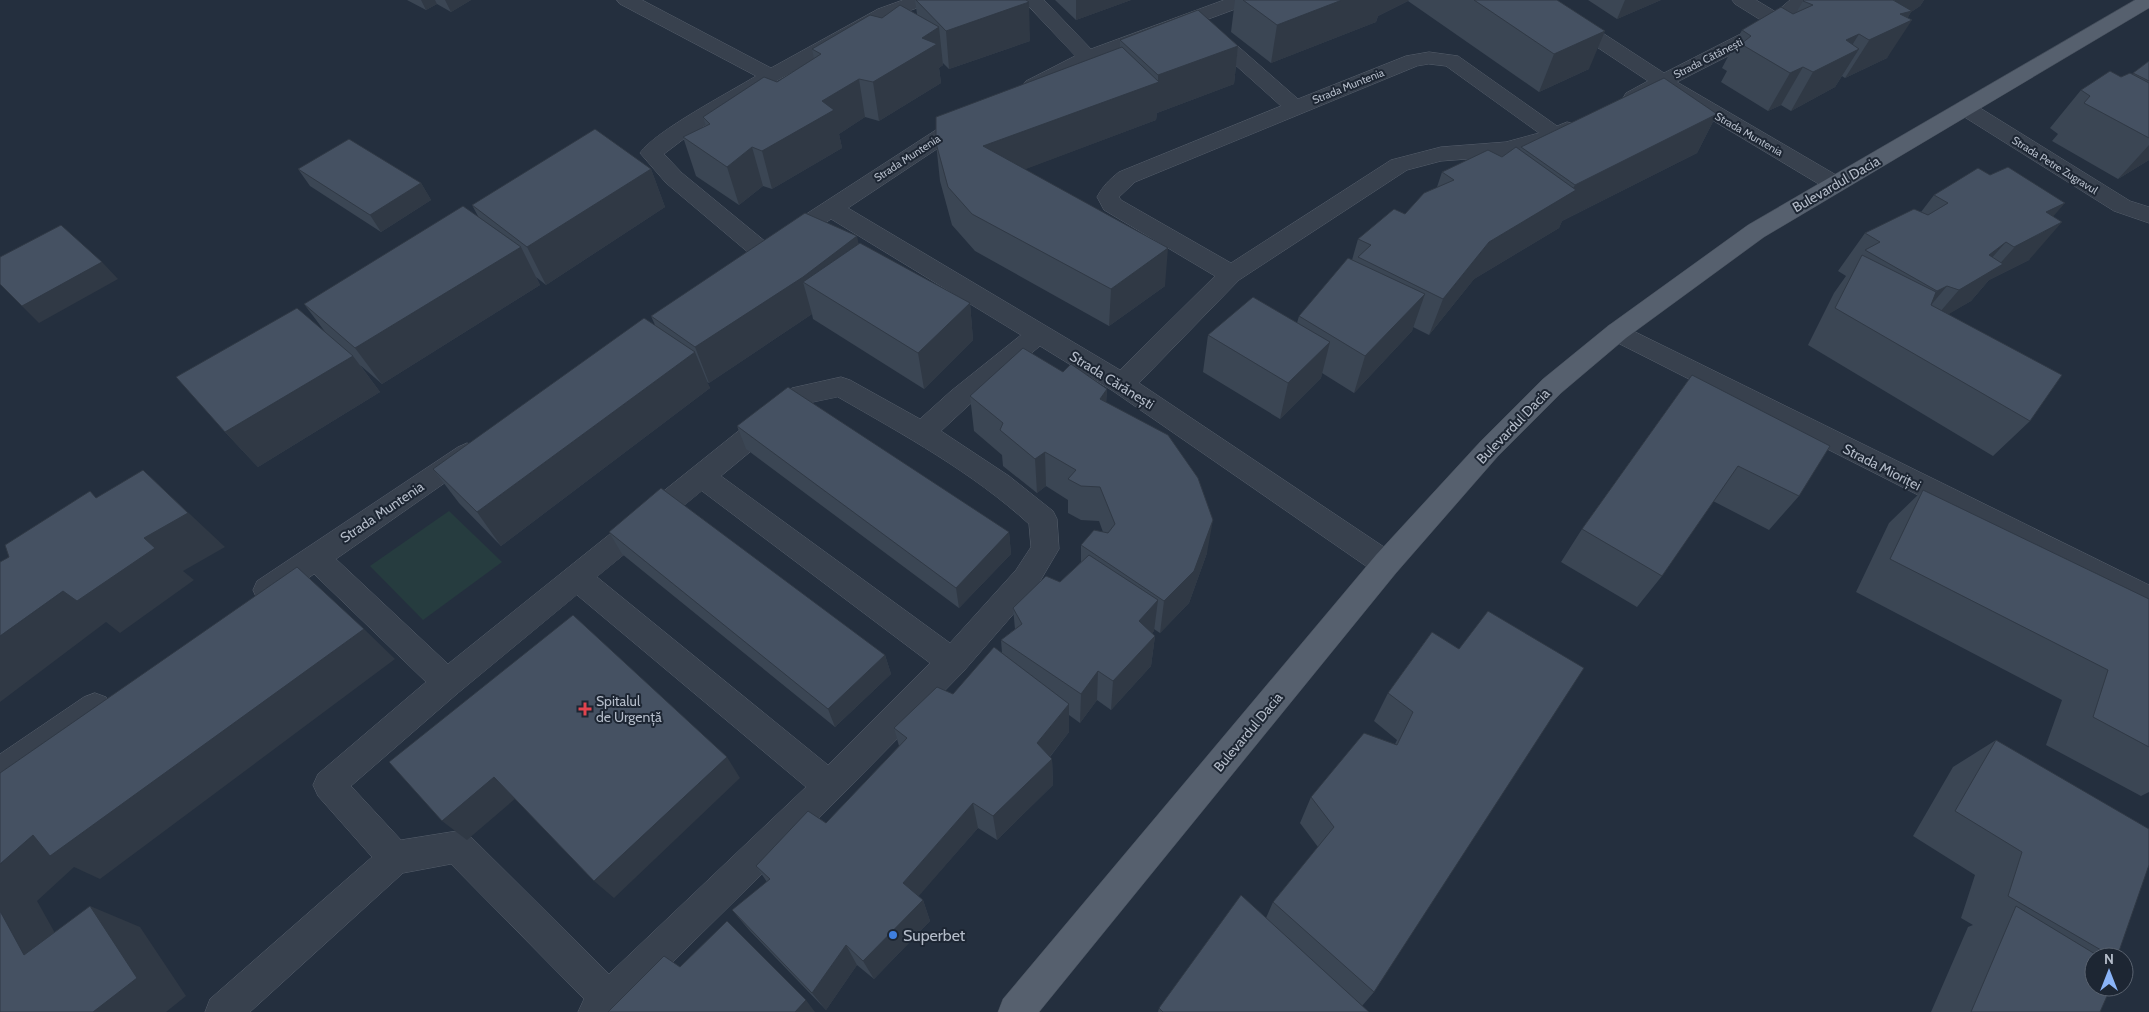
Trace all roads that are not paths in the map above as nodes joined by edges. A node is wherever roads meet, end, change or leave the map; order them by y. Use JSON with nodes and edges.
{"nodes":[{"id":1,"x":627,"y":0,"type":"edge"},
{"id":2,"x":921,"y":0,"type":"edge"},
{"id":3,"x":1033,"y":0,"type":"edge"},
{"id":4,"x":1242,"y":0,"type":"edge"},
{"id":5,"x":1539,"y":0,"type":"edge"},
{"id":6,"x":1742,"y":0,"type":"edge"},
{"id":7,"x":1802,"y":0,"type":"edge"},
{"id":8,"x":2149,"y":0,"type":"edge"},
{"id":9,"x":1195,"y":18,"type":"junction"},
{"id":10,"x":1777,"y":21,"type":"junction"},
{"id":11,"x":1088,"y":57,"type":"junction"},
{"id":12,"x":771,"y":76,"type":"junction"},
{"id":13,"x":1662,"y":81,"type":"junction"},
{"id":14,"x":1017,"y":94,"type":"edge"},
{"id":15,"x":990,"y":107,"type":"edge"},
{"id":16,"x":1614,"y":107,"type":"edge"},
{"id":17,"x":1295,"y":108,"type":"junction"},
{"id":18,"x":1965,"y":108,"type":"junction"},
{"id":19,"x":1589,"y":118,"type":"edge"},
{"id":20,"x":1556,"y":134,"type":"junction"},
{"id":21,"x":1835,"y":184,"type":"junction"},
{"id":22,"x":830,"y":208,"type":"junction"},
{"id":23,"x":2149,"y":215,"type":"edge"},
{"id":24,"x":1231,"y":274,"type":"junction"},
{"id":25,"x":1616,"y":332,"type":"junction"},
{"id":26,"x":1038,"y":334,"type":"junction"},
{"id":27,"x":1122,"y":384,"type":"junction"},
{"id":28,"x":922,"y":433,"type":"junction"},
{"id":29,"x":490,"y":439,"type":"edge"},
{"id":30,"x":701,"y":476,"type":"junction"},
{"id":31,"x":315,"y":558,"type":"junction"},
{"id":32,"x":1386,"y":564,"type":"junction"},
{"id":33,"x":576,"y":577,"type":"junction"},
{"id":34,"x":2149,"y":600,"type":"edge"},
{"id":35,"x":251,"y":601,"type":"edge"},
{"id":36,"x":952,"y":662,"type":"junction"},
{"id":37,"x":447,"y":683,"type":"junction"},
{"id":38,"x":113,"y":695,"type":"edge"},
{"id":39,"x":0,"y":772,"type":"edge"},
{"id":40,"x":829,"y":786,"type":"junction"},
{"id":41,"x":395,"y":858,"type":"junction"},
{"id":42,"x":602,"y":1006,"type":"edge"},
{"id":43,"x":237,"y":1008,"type":"edge"},
{"id":44,"x":1021,"y":1010,"type":"edge"}],
"edges":[{"from":1,"to":12,"type":"street"},
{"from":2,"to":12,"type":"street","name":"Strada Muntenia"},
{"from":3,"to":11,"type":"street"},
{"from":4,"to":9,"type":"street"},
{"from":5,"to":13,"type":"street","name":"Strada Muntenia"},
{"from":6,"to":10,"type":"street"},
{"from":7,"to":10,"type":"street","name":"Strada Cătănești"},
{"from":8,"to":18,"type":"main road","name":"Bulevardul Dacia"},
{"from":9,"to":11,"type":"street"},
{"from":9,"to":17,"type":"street","name":"Strada Muntenia"},
{"from":10,"to":13,"type":"street","name":"Strada Cătănești"},
{"from":11,"to":14,"type":"street"},
{"from":12,"to":22,"type":"street","name":"Strada Muntenia"},
{"from":13,"to":16,"type":"street","name":"Strada Cătănești"},
{"from":13,"to":21,"type":"street","name":"Strada Muntenia"},
{"from":15,"to":22,"type":"street","name":"Strada Muntenia"},
{"from":17,"to":20,"type":"street","name":"Strada Muntenia"},
{"from":17,"to":24,"type":"street","name":"Strada Muntenia"},
{"from":18,"to":21,"type":"main road","name":"Bulevardul Dacia"},
{"from":18,"to":23,"type":"street","name":"Strada Petre Zugravul"},
{"from":19,"to":20,"type":"street"},
{"from":20,"to":24,"type":"street"},
{"from":21,"to":25,"type":"main road","name":"Bulevardul Dacia"},
{"from":22,"to":26,"type":"street","name":"Strada Cărănești"},
{"from":24,"to":27,"type":"street"},
{"from":25,"to":32,"type":"main road","name":"Bulevardul Dacia"},
{"from":25,"to":34,"type":"street","name":"Strada Mioriței"},
{"from":26,"to":27,"type":"street","name":"Strada Cărănești"},
{"from":26,"to":28,"type":"street"},
{"from":27,"to":32,"type":"street","name":"Strada Cărănești"},
{"from":28,"to":30,"type":"street"},
{"from":28,"to":36,"type":"street"},
{"from":29,"to":31,"type":"street","name":"Strada Muntenia"},
{"from":30,"to":33,"type":"street"},
{"from":30,"to":36,"type":"street"},
{"from":31,"to":35,"type":"street","name":"Strada Muntenia"},
{"from":31,"to":37,"type":"street"},
{"from":32,"to":44,"type":"main road","name":"Bulevardul Dacia"},
{"from":33,"to":37,"type":"street"},
{"from":33,"to":40,"type":"street"},
{"from":36,"to":40,"type":"street"},
{"from":37,"to":41,"type":"street"},
{"from":38,"to":39,"type":"street"},
{"from":40,"to":42,"type":"street"},
{"from":41,"to":42,"type":"street"},
{"from":41,"to":43,"type":"street"}]}
